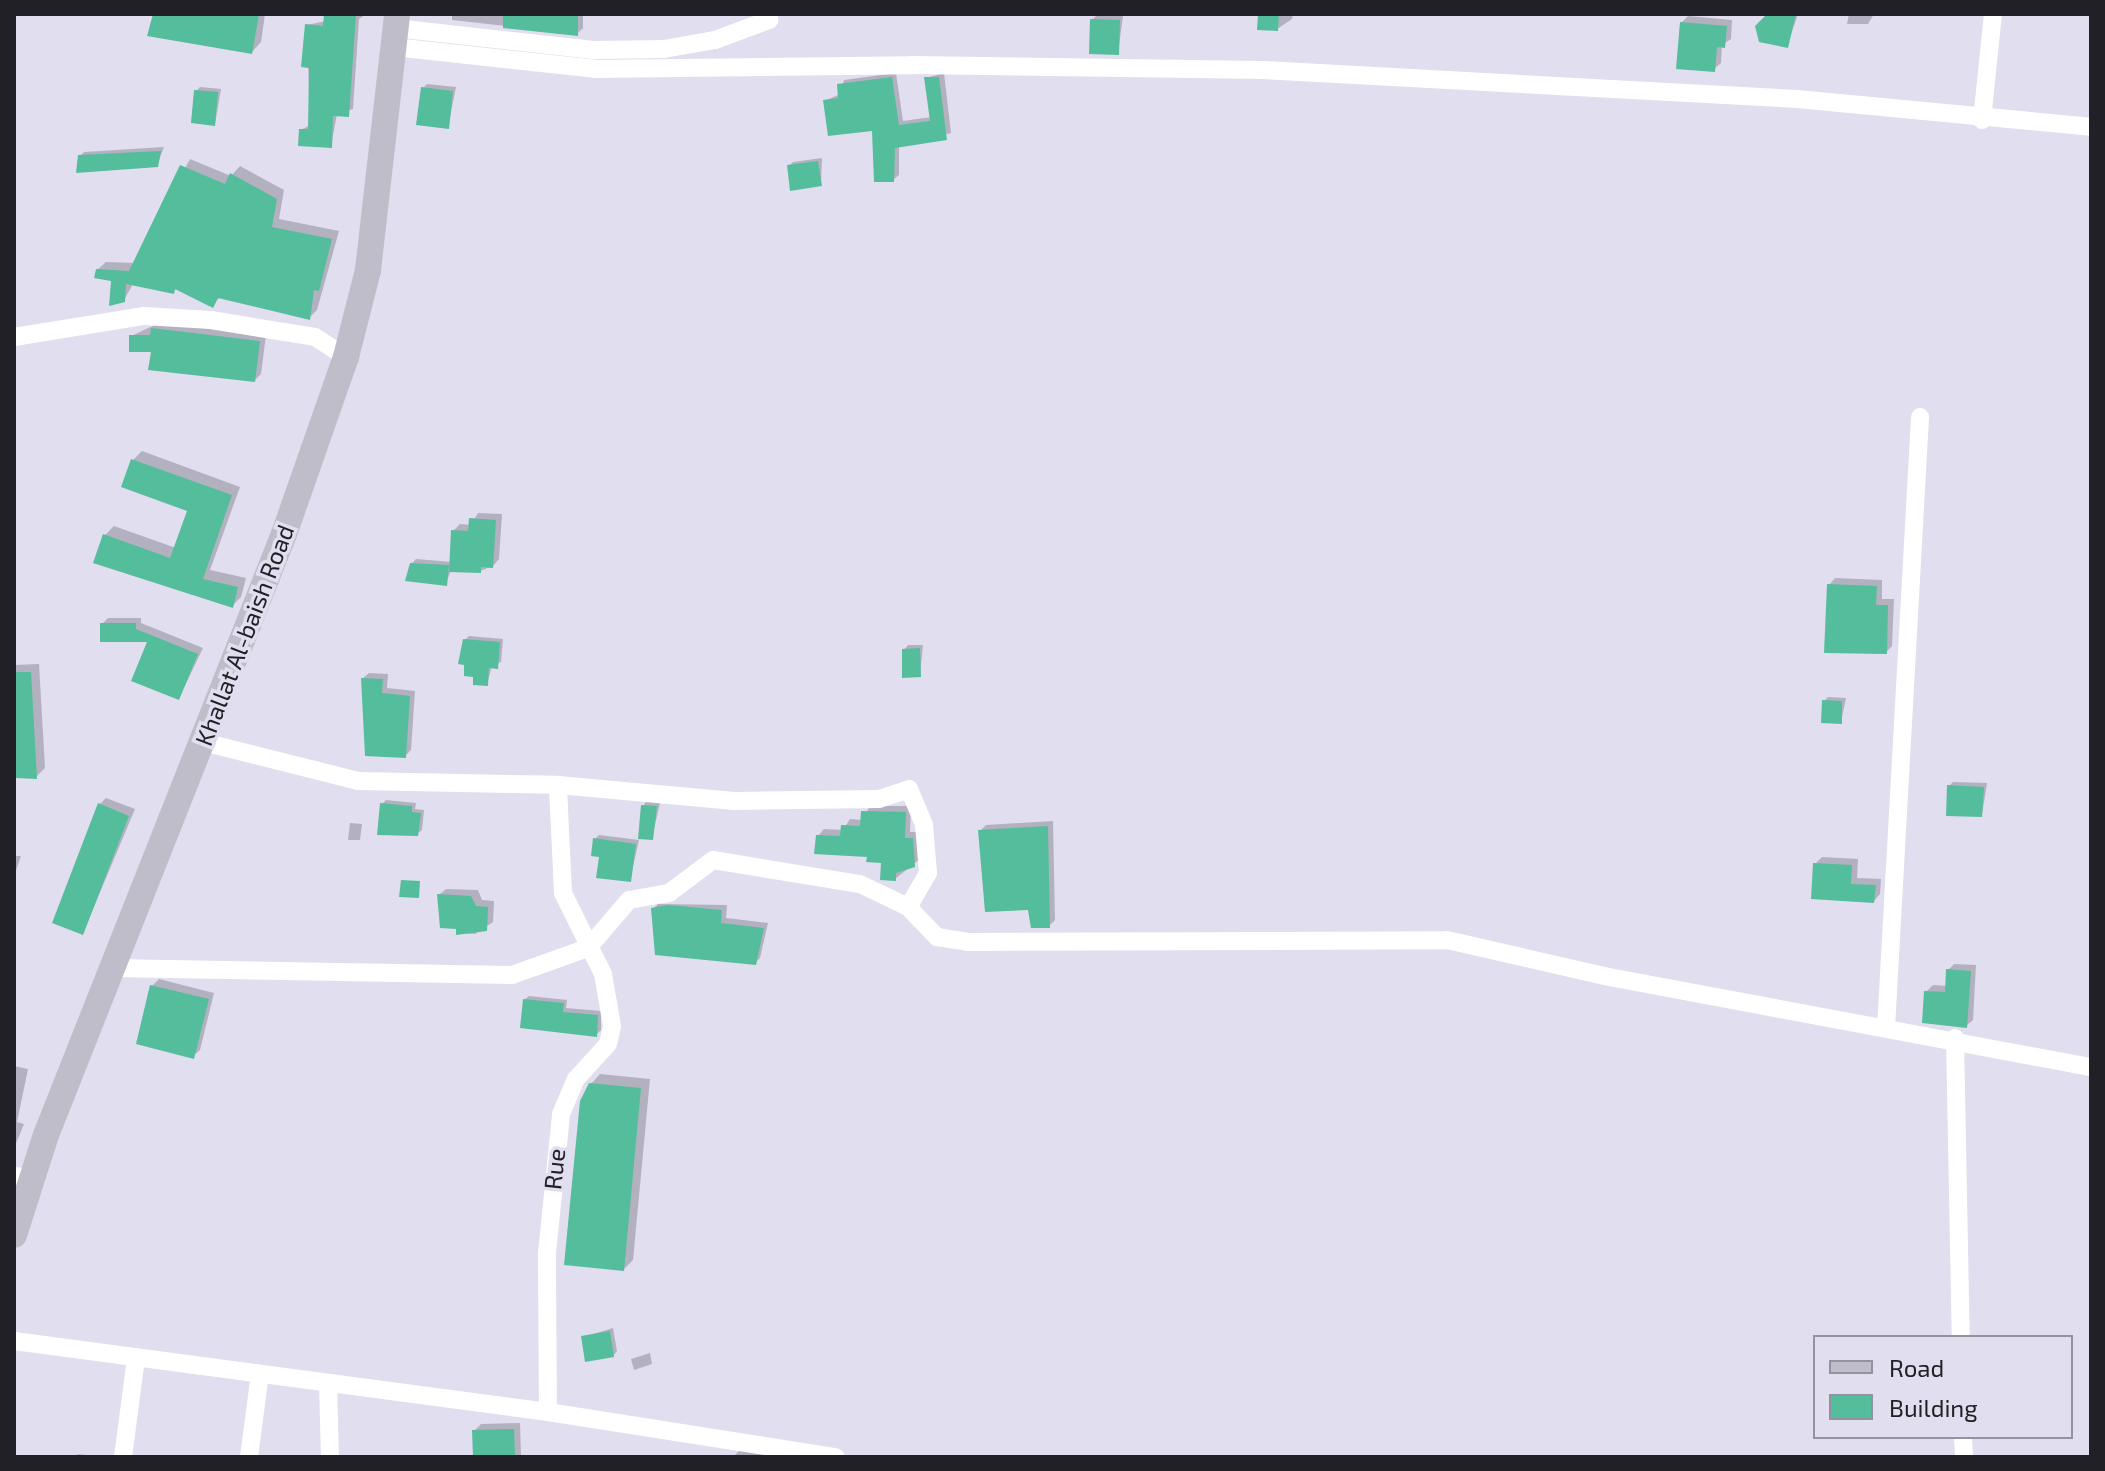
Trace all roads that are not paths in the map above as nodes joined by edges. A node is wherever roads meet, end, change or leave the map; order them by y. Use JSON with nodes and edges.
{"nodes":[{"id":1,"x":1993,"y":14,"type":"edge"},
{"id":2,"x":769,"y":20,"type":"dead end"},
{"id":3,"x":395,"y":30,"type":"edge"},
{"id":4,"x":1982,"y":120,"type":"junction"},
{"id":5,"x":2091,"y":127,"type":"edge"},
{"id":6,"x":14,"y":337,"type":"edge"},
{"id":7,"x":346,"y":357,"type":"junction"},
{"id":8,"x":1920,"y":417,"type":"dead end"},
{"id":9,"x":203,"y":742,"type":"junction"},
{"id":10,"x":558,"y":785,"type":"junction"},
{"id":11,"x":908,"y":907,"type":"junction"},
{"id":12,"x":588,"y":948,"type":"junction"},
{"id":13,"x":110,"y":968,"type":"junction"},
{"id":14,"x":1886,"y":1028,"type":"junction"},
{"id":15,"x":1955,"y":1038,"type":"junction"},
{"id":16,"x":2091,"y":1067,"type":"edge"},
{"id":17,"x":22,"y":1177,"type":"edge"},
{"id":18,"x":14,"y":1235,"type":"edge"},
{"id":19,"x":1961,"y":1335,"type":"edge"},
{"id":20,"x":14,"y":1341,"type":"edge"},
{"id":21,"x":136,"y":1358,"type":"junction"},
{"id":22,"x":260,"y":1374,"type":"junction"},
{"id":23,"x":328,"y":1383,"type":"junction"},
{"id":24,"x":548,"y":1412,"type":"junction"},
{"id":25,"x":123,"y":1457,"type":"edge"},
{"id":26,"x":249,"y":1457,"type":"edge"},
{"id":27,"x":330,"y":1457,"type":"edge"},
{"id":28,"x":835,"y":1457,"type":"edge"}],
"edges":[{"from":1,"to":4,"type":"street"},
{"from":2,"to":3,"type":"street"},
{"from":3,"to":4,"type":"street"},
{"from":3,"to":7,"type":"street","name":"Khallat Al-baish Road"},
{"from":4,"to":5,"type":"street"},
{"from":6,"to":7,"type":"street"},
{"from":7,"to":9,"type":"street","name":"Khallat Al-baish Road"},
{"from":8,"to":14,"type":"street"},
{"from":9,"to":10,"type":"street"},
{"from":9,"to":13,"type":"street","name":"Khallat Al-baish Road"},
{"from":10,"to":11,"type":"street"},
{"from":10,"to":12,"type":"street","name":"Rue"},
{"from":11,"to":12,"type":"street"},
{"from":11,"to":14,"type":"street"},
{"from":12,"to":13,"type":"street"},
{"from":12,"to":24,"type":"street","name":"Rue"},
{"from":13,"to":17,"type":"street","name":"Khallat Al-baish Road"},
{"from":14,"to":15,"type":"street"},
{"from":15,"to":16,"type":"street"},
{"from":15,"to":19,"type":"street"},
{"from":17,"to":18,"type":"street","name":"Khallat Al-baish Road"},
{"from":20,"to":21,"type":"street"},
{"from":21,"to":22,"type":"street"},
{"from":21,"to":25,"type":"street"},
{"from":22,"to":23,"type":"street"},
{"from":22,"to":26,"type":"street"},
{"from":23,"to":24,"type":"street"},
{"from":23,"to":27,"type":"street"},
{"from":24,"to":28,"type":"street"}]}
